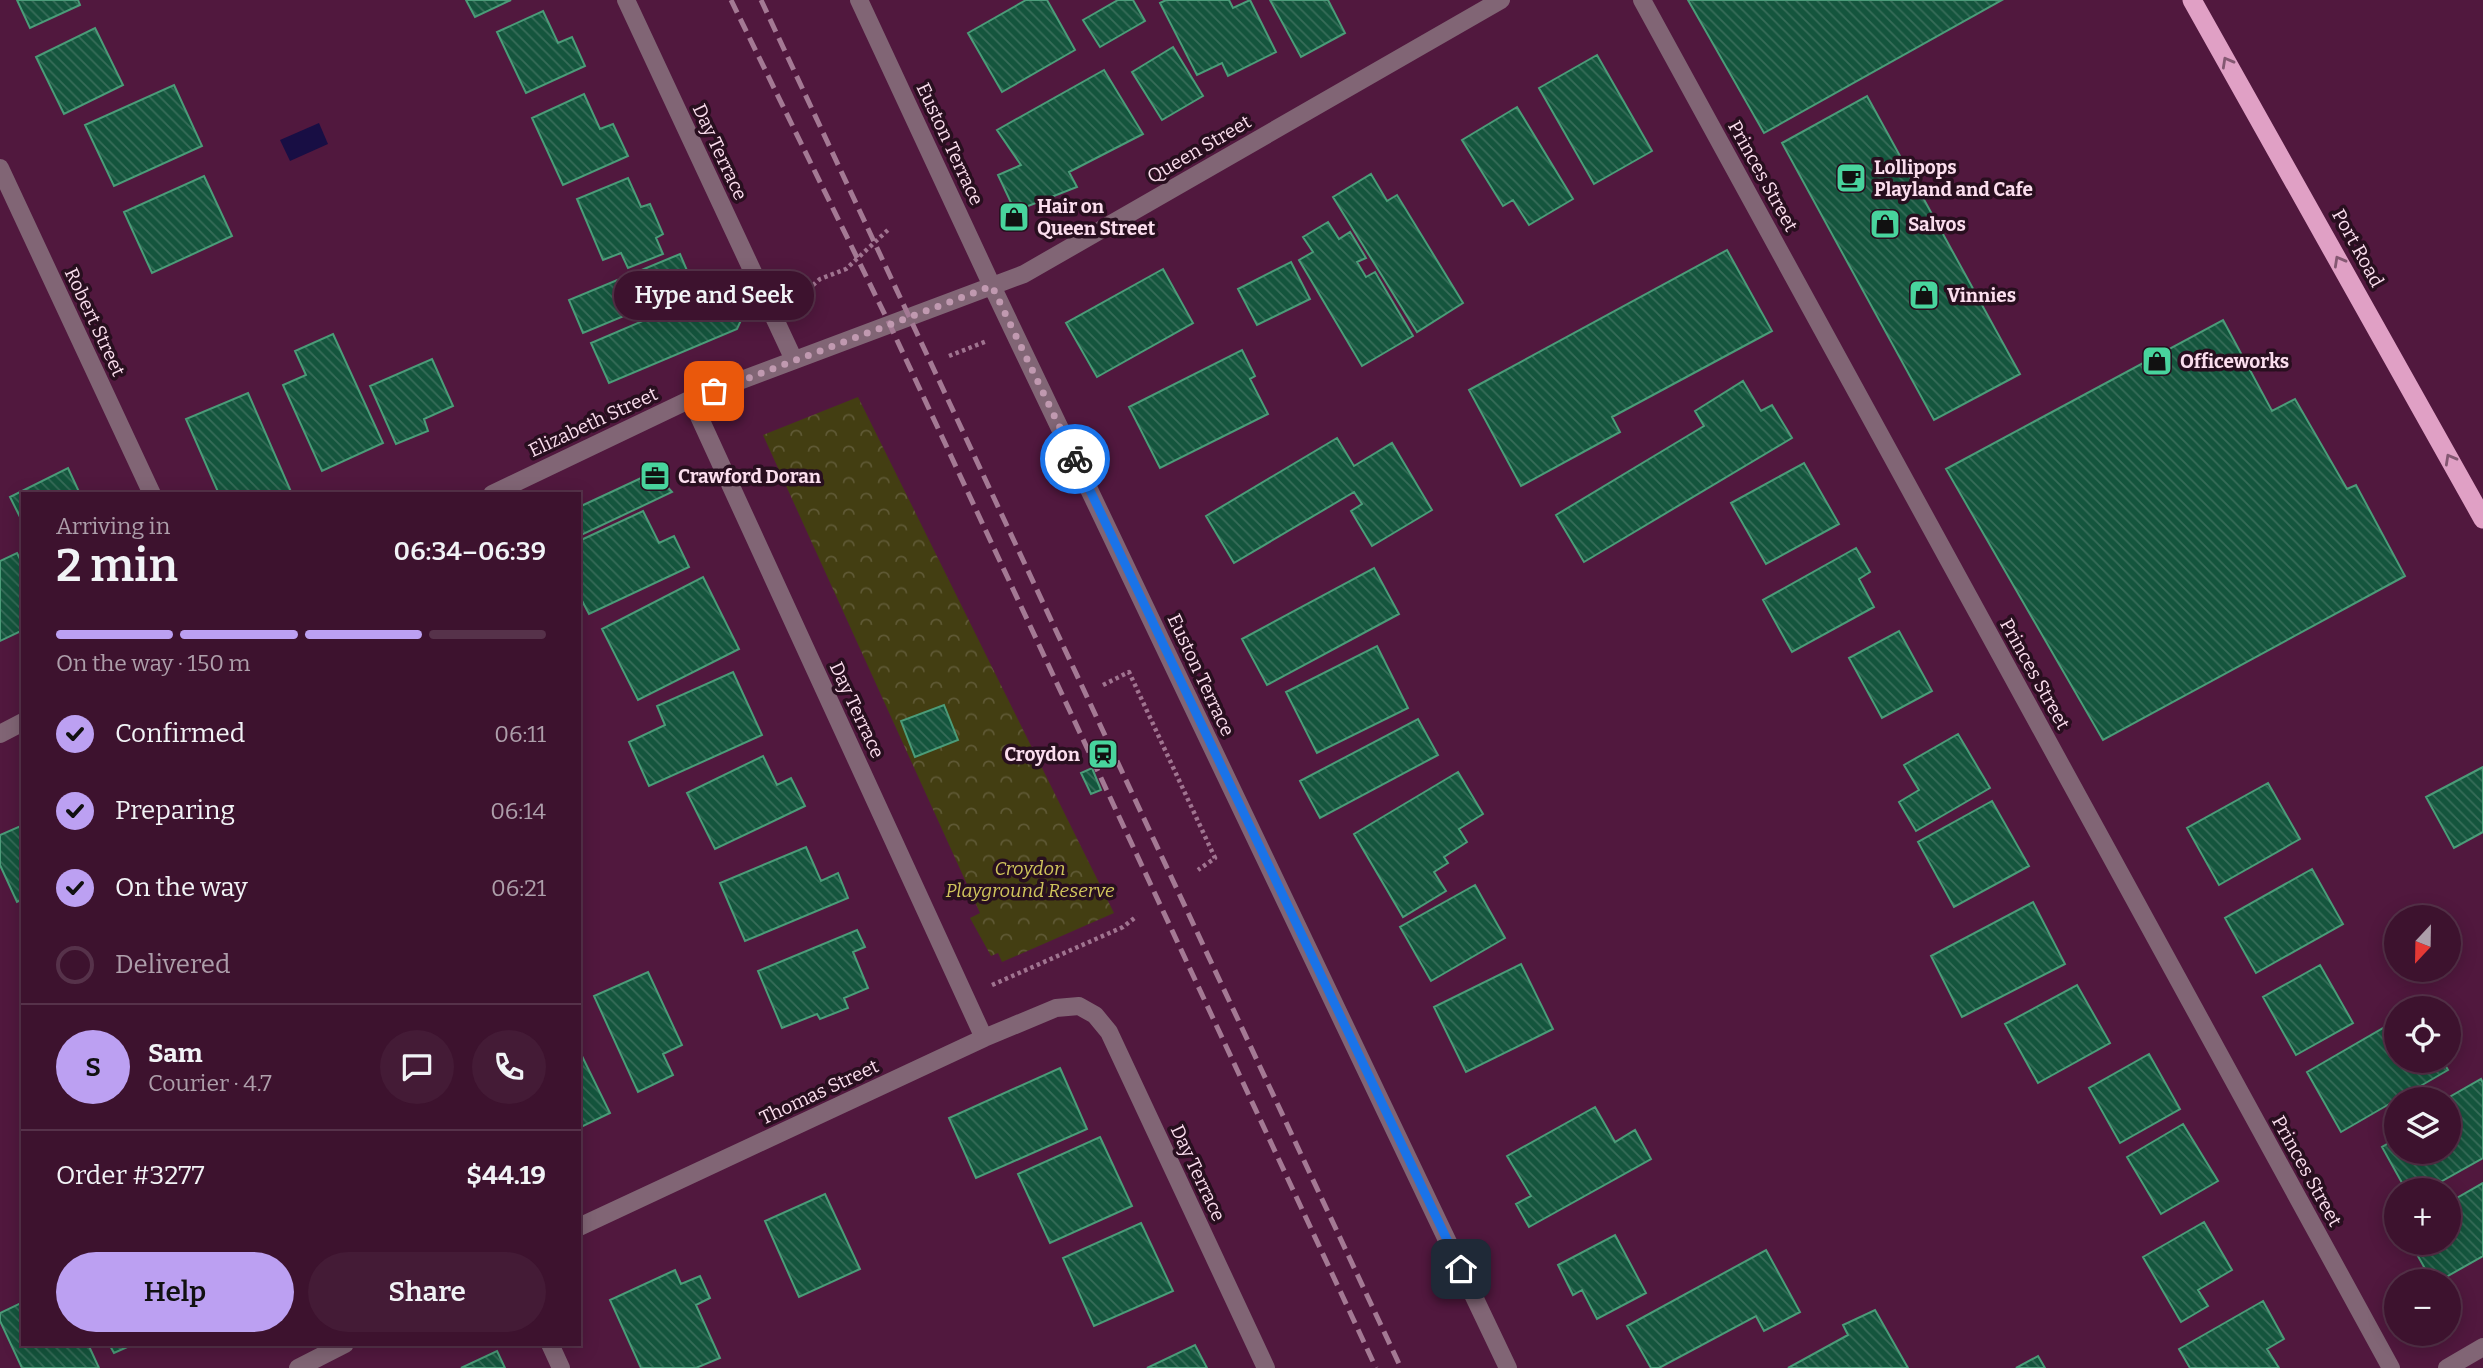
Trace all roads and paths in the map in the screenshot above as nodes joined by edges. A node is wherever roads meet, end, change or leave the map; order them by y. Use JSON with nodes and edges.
{"nodes":[{"id":1,"x":626,"y":0,"type":"edge"},
{"id":2,"x":859,"y":0,"type":"edge"},
{"id":3,"x":1501,"y":0,"type":"edge"},
{"id":4,"x":1643,"y":0,"type":"edge"},
{"id":5,"x":2192,"y":0,"type":"edge"},
{"id":6,"x":0,"y":168,"type":"edge"},
{"id":7,"x":890,"y":228,"type":"dead end"},
{"id":8,"x":992,"y":286,"type":"junction"},
{"id":9,"x":797,"y":300,"type":"dead end"},
{"id":10,"x":909,"y":316,"type":"joint"},
{"id":11,"x":989,"y":340,"type":"dead end"},
{"id":12,"x":949,"y":356,"type":"dead end"},
{"id":13,"x":794,"y":360,"type":"junction"},
{"id":14,"x":691,"y":399,"type":"junction"},
{"id":15,"x":151,"y":492,"type":"edge"},
{"id":16,"x":496,"y":492,"type":"edge"},
{"id":17,"x":2483,"y":519,"type":"edge"},
{"id":18,"x":1103,"y":685,"type":"dead end"},
{"id":19,"x":21,"y":723,"type":"edge"},
{"id":20,"x":0,"y":734,"type":"edge"},
{"id":21,"x":1198,"y":870,"type":"dead end"},
{"id":22,"x":1137,"y":915,"type":"dead end"},
{"id":23,"x":1005,"y":978,"type":"dead end"},
{"id":24,"x":1079,"y":1006,"type":"joint"},
{"id":25,"x":984,"y":1038,"type":"junction"},
{"id":26,"x":581,"y":1226,"type":"edge"},
{"id":27,"x":341,"y":1346,"type":"edge"},
{"id":28,"x":551,"y":1346,"type":"edge"},
{"id":29,"x":2483,"y":1347,"type":"edge"},
{"id":30,"x":298,"y":1368,"type":"edge"},
{"id":31,"x":561,"y":1368,"type":"edge"},
{"id":32,"x":1266,"y":1368,"type":"edge"},
{"id":33,"x":1508,"y":1368,"type":"edge"},
{"id":34,"x":2391,"y":1368,"type":"edge"},
{"id":35,"x":2447,"y":1368,"type":"edge"}],
"edges":[{"from":1,"to":13,"type":"street","name":"Day Terrace"},
{"from":2,"to":8,"type":"street","name":"Euston Terrace"},
{"from":3,"to":8,"type":"street","name":"Queen Street"},
{"from":4,"to":34,"type":"street","name":"Princes Street"},
{"from":17,"to":5,"type":"highway","name":"Port Road","one_way":true},
{"from":6,"to":15,"type":"street","name":"Robert Street"},
{"from":7,"to":9,"type":"path"},
{"from":8,"to":10,"type":"street","name":"Queen Street"},
{"from":8,"to":33,"type":"street","name":"Euston Terrace"},
{"from":10,"to":13,"type":"street","name":"Elizabeth Street"},
{"from":11,"to":12,"type":"path"},
{"from":13,"to":14,"type":"street","name":"Elizabeth Street"},
{"from":14,"to":16,"type":"street","name":"Elizabeth Street"},
{"from":14,"to":25,"type":"street","name":"Day Terrace"},
{"from":18,"to":21,"type":"path"},
{"from":19,"to":20,"type":"street"},
{"from":22,"to":23,"type":"path"},
{"from":24,"to":25,"type":"street","name":"Thomas Street"},
{"from":24,"to":32,"type":"street","name":"Day Terrace"},
{"from":25,"to":26,"type":"street","name":"Thomas Street"},
{"from":27,"to":30,"type":"street"},
{"from":28,"to":31,"type":"street"},
{"from":29,"to":35,"type":"street"}]}
